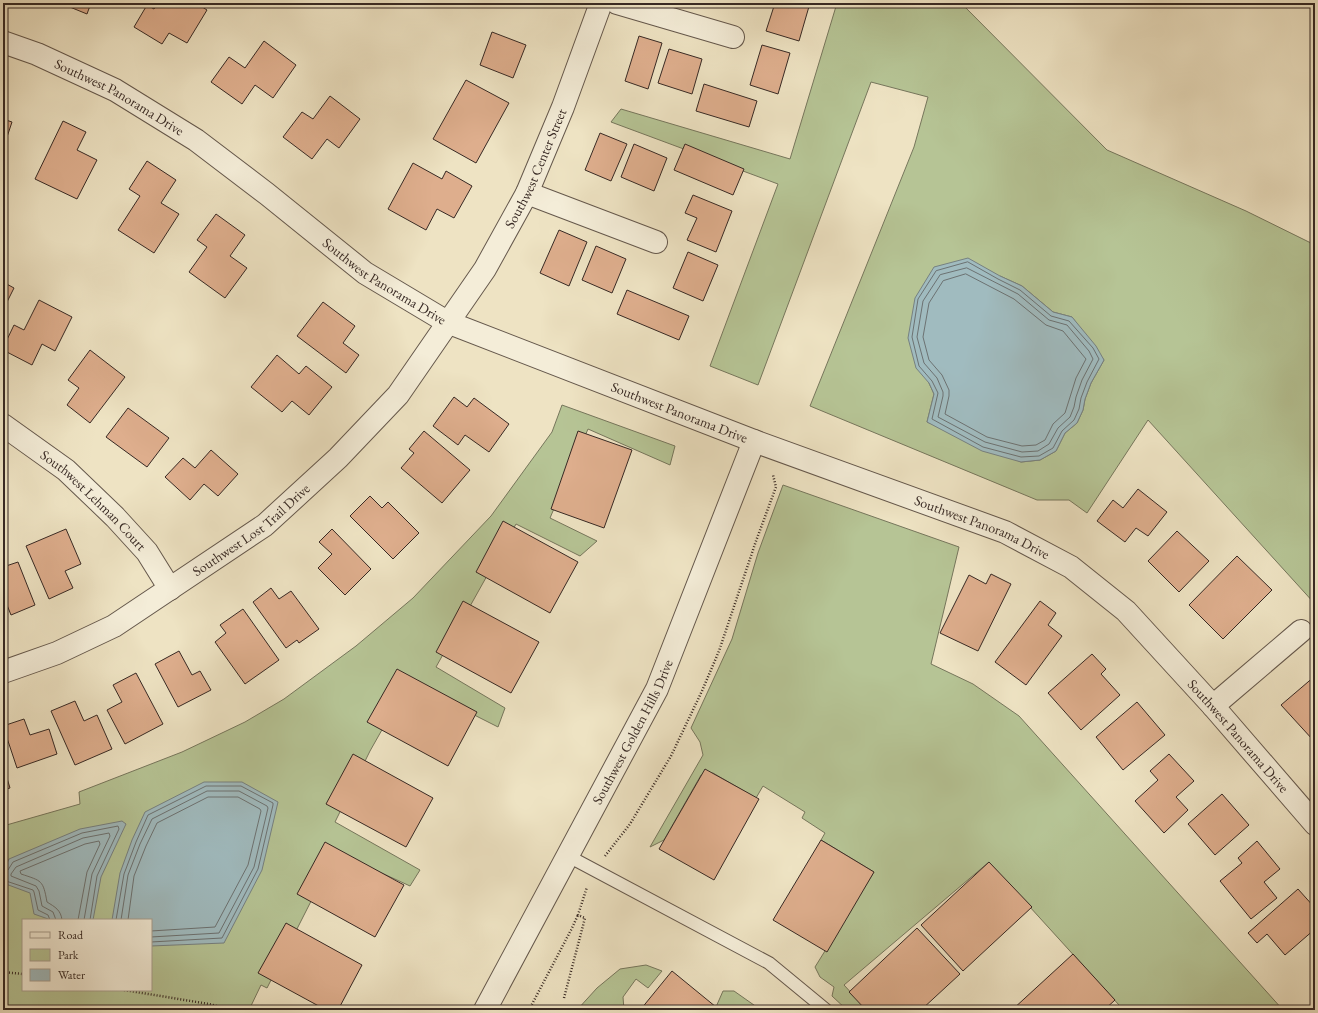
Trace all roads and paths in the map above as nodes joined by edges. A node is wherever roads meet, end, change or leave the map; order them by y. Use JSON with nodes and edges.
{"nodes":[{"id":1,"x":602,"y":3,"type":"edge"},
{"id":2,"x":618,"y":3,"type":"edge"},
{"id":3,"x":732,"y":37,"type":"dead end"},
{"id":4,"x":3,"y":42,"type":"edge"},
{"id":5,"x":528,"y":193,"type":"junction"},
{"id":6,"x":656,"y":242,"type":"dead end"},
{"id":7,"x":448,"y":322,"type":"junction"},
{"id":8,"x":3,"y":425,"type":"edge"},
{"id":9,"x":754,"y":441,"type":"junction"},
{"id":10,"x":773,"y":475,"type":"dead end"},
{"id":11,"x":170,"y":589,"type":"junction"},
{"id":12,"x":1300,"y":631,"type":"dead end"},
{"id":13,"x":3,"y":672,"type":"edge"},
{"id":14,"x":1213,"y":706,"type":"junction"},
{"id":15,"x":1315,"y":824,"type":"edge"},
{"id":16,"x":568,"y":856,"type":"junction"},
{"id":17,"x":594,"y":872,"type":"junction"},
{"id":18,"x":578,"y":915,"type":"junction"},
{"id":19,"x":3,"y":972,"type":"edge"},
{"id":20,"x":22,"y":974,"type":"edge"},
{"id":21,"x":130,"y":991,"type":"edge"},
{"id":22,"x":564,"y":998,"type":"dead end"},
{"id":23,"x":233,"y":1010,"type":"edge"},
{"id":24,"x":485,"y":1010,"type":"edge"},
{"id":25,"x":529,"y":1010,"type":"edge"},
{"id":26,"x":826,"y":1010,"type":"edge"}],
"edges":[{"from":1,"to":5,"type":"street","name":"Southwest Center Street"},
{"from":2,"to":3,"type":"street"},
{"from":4,"to":7,"type":"street","name":"Southwest Panorama Drive"},
{"from":5,"to":6,"type":"street"},
{"from":5,"to":7,"type":"street","name":"Southwest Center Street"},
{"from":7,"to":9,"type":"street","name":"Southwest Panorama Drive"},
{"from":7,"to":11,"type":"street","name":"Southwest Lost Trail Drive"},
{"from":8,"to":11,"type":"street","name":"Southwest Lehman Court"},
{"from":9,"to":14,"type":"street","name":"Southwest Panorama Drive"},
{"from":9,"to":16,"type":"street","name":"Southwest Golden Hills Drive"},
{"from":10,"to":17,"type":"path"},
{"from":11,"to":13,"type":"street","name":"Southwest Lost Trail Drive"},
{"from":12,"to":14,"type":"street"},
{"from":14,"to":15,"type":"street","name":"Southwest Panorama Drive"},
{"from":16,"to":17,"type":"lane"},
{"from":16,"to":24,"type":"street","name":"Southwest Golden Hills Drive"},
{"from":17,"to":18,"type":"path"},
{"from":17,"to":26,"type":"lane"},
{"from":18,"to":22,"type":"path"},
{"from":18,"to":25,"type":"path"},
{"from":19,"to":20,"type":"path"},
{"from":21,"to":23,"type":"path"}]}
